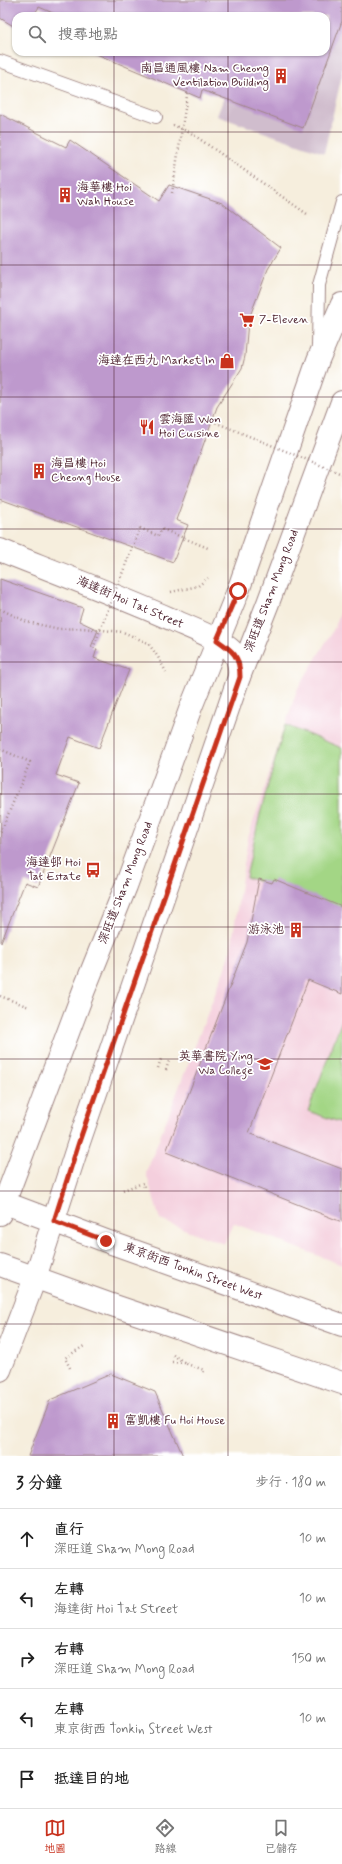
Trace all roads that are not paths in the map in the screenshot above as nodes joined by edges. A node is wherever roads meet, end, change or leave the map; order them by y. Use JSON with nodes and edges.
{"nodes":[{"id":1,"x":0,"y":61,"type":"edge"},
{"id":2,"x":156,"y":117,"type":"road end"},
{"id":3,"x":342,"y":202,"type":"edge"},
{"id":4,"x":342,"y":304,"type":"edge"},
{"id":5,"x":318,"y":360,"type":"junction"},
{"id":6,"x":342,"y":402,"type":"edge"},
{"id":7,"x":0,"y":550,"type":"edge"},
{"id":8,"x":217,"y":640,"type":"junction"},
{"id":9,"x":240,"y":677,"type":"junction"},
{"id":10,"x":2,"y":1206,"type":"edge"},
{"id":11,"x":54,"y":1221,"type":"junction"},
{"id":12,"x":0,"y":1265,"type":"edge"},
{"id":13,"x":35,"y":1278,"type":"junction"},
{"id":14,"x":342,"y":1325,"type":"edge"},
{"id":15,"x":0,"y":1370,"type":"edge"},
{"id":16,"x":342,"y":1383,"type":"edge"}],
"edges":[{"from":1,"to":2,"type":"lane"},
{"from":3,"to":5,"type":"lane"},
{"from":4,"to":5,"type":"street","name":"深旺道 Sham Mong Road"},
{"from":5,"to":8,"type":"street","name":"深旺道 Sham Mong Road"},
{"from":6,"to":9,"type":"street","name":"深旺道 Sham Mong Road"},
{"from":7,"to":8,"type":"street","name":"海達街 Hoi Tat Street"},
{"from":8,"to":9,"type":"street","name":"海達街 Hoi Tat Street"},
{"from":8,"to":10,"type":"street","name":"深旺道 Sham Mong Road"},
{"from":9,"to":11,"type":"street","name":"深旺道 Sham Mong Road"},
{"from":10,"to":11,"type":"street","name":"東京街西 Tonkin Street West"},
{"from":11,"to":13,"type":"street","name":"深旺道 Sham Mong Road"},
{"from":11,"to":14,"type":"street","name":"東京街西 Tonkin Street West"},
{"from":12,"to":13,"type":"street"},
{"from":13,"to":15,"type":"street","name":"深旺道 Sham Mong Road"},
{"from":13,"to":16,"type":"street"}]}
